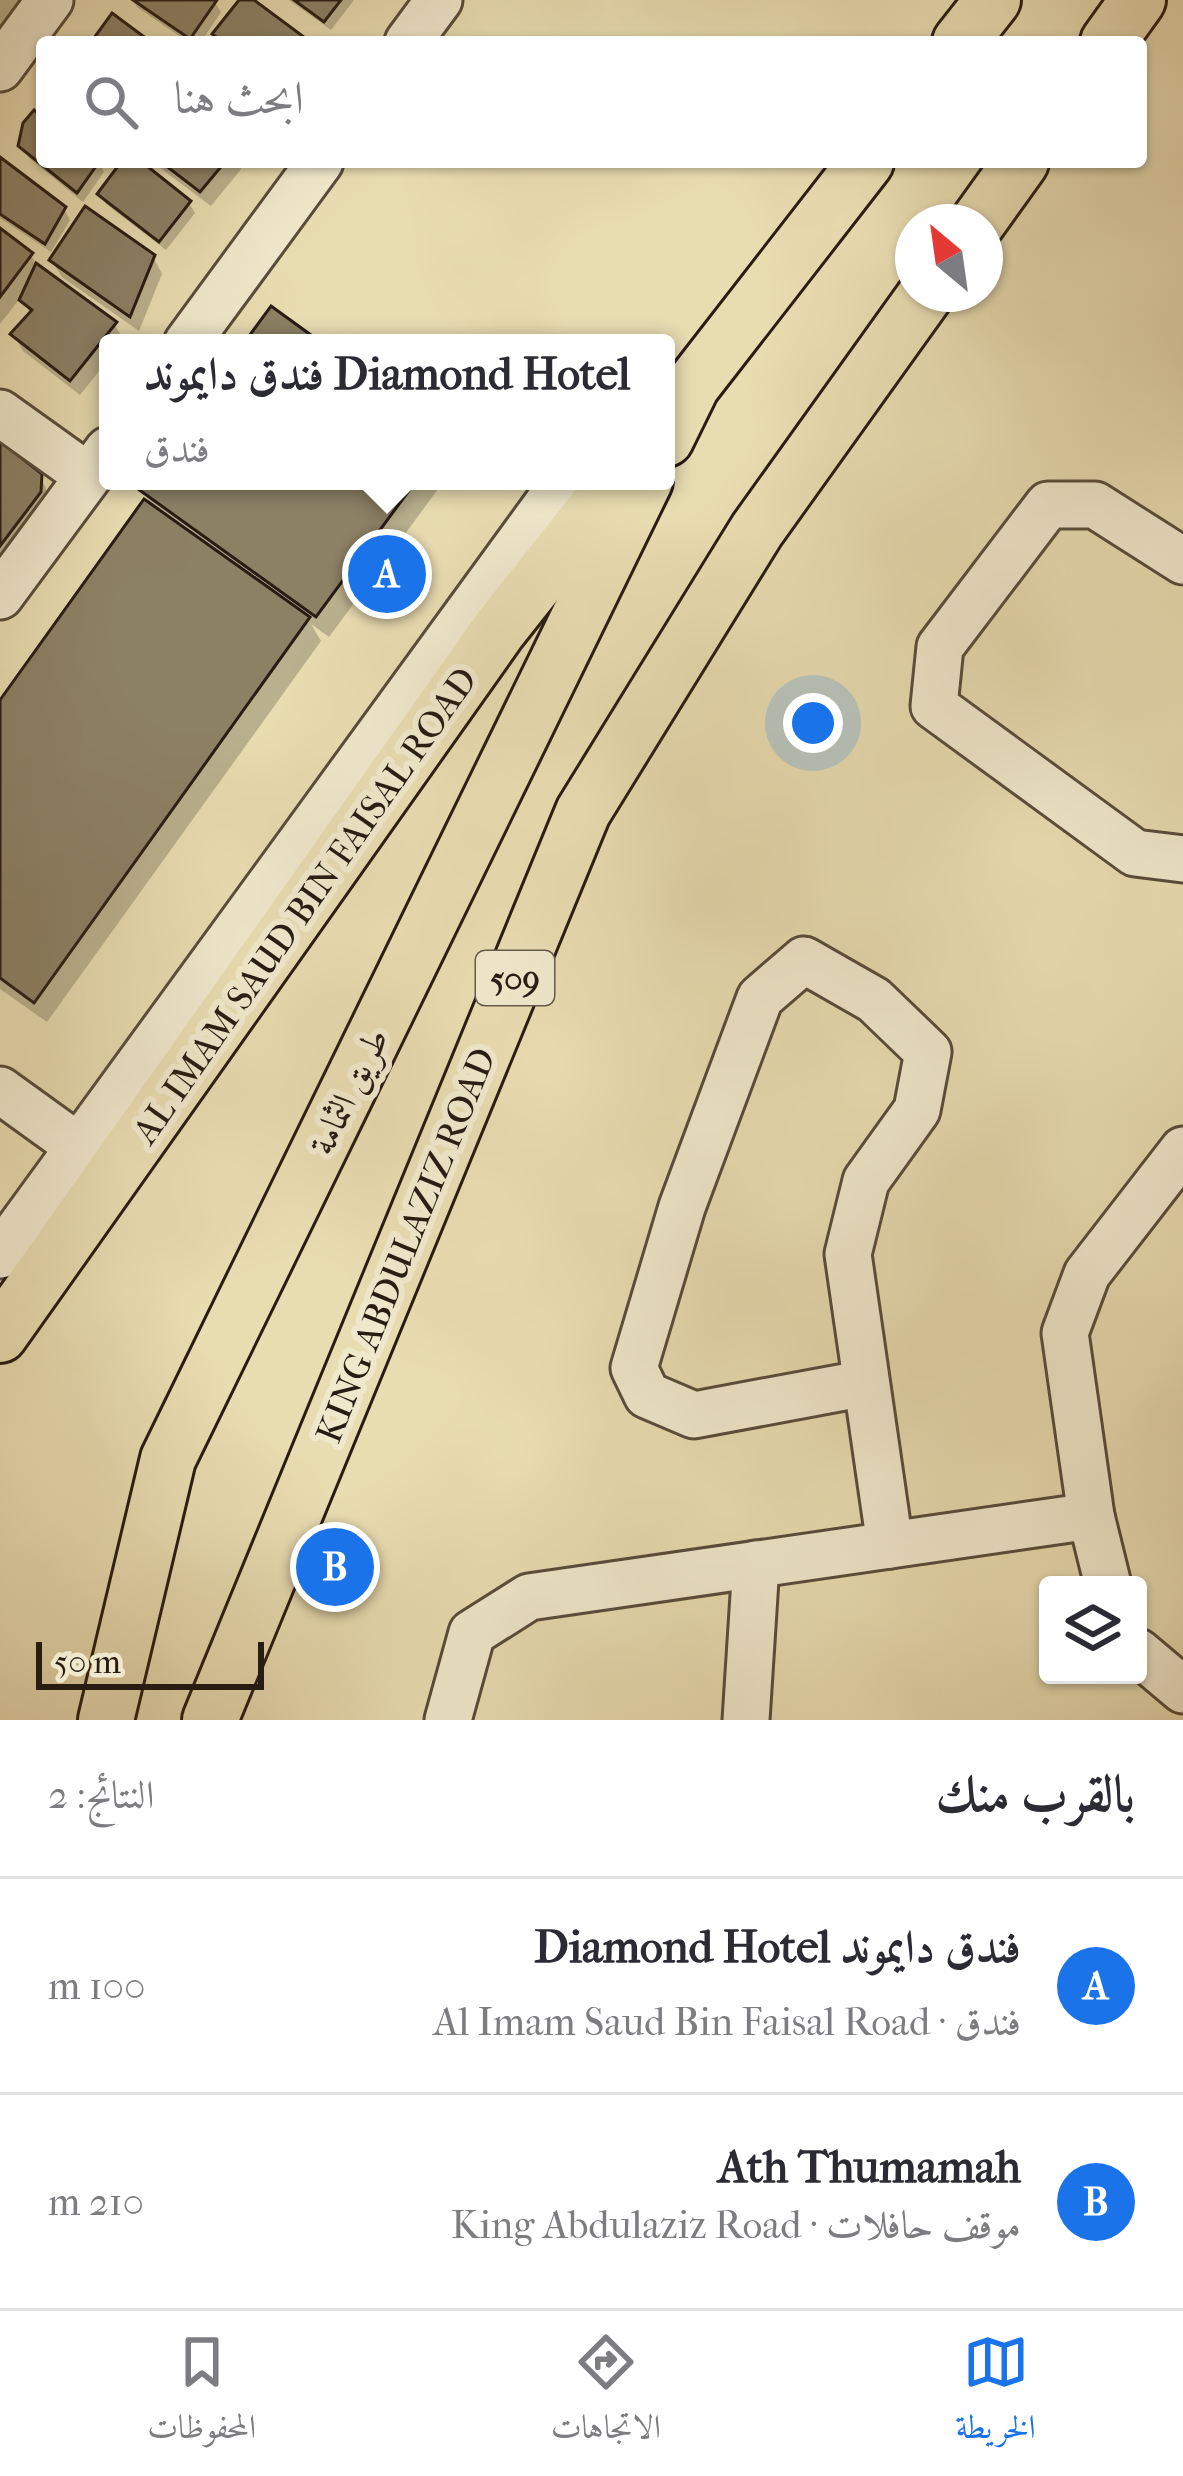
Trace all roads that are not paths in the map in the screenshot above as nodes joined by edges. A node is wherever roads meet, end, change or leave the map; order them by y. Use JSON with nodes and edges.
{"nodes":[{"id":1,"x":50,"y":0,"type":"edge"},
{"id":2,"x":440,"y":0,"type":"edge"},
{"id":3,"x":993,"y":0,"type":"edge"},
{"id":4,"x":1138,"y":0,"type":"edge"},
{"id":5,"x":413,"y":36,"type":"edge"},
{"id":6,"x":965,"y":36,"type":"edge"},
{"id":7,"x":1112,"y":36,"type":"edge"},
{"id":8,"x":0,"y":68,"type":"edge"},
{"id":9,"x":316,"y":168,"type":"edge"},
{"id":10,"x":861,"y":168,"type":"edge"},
{"id":11,"x":1018,"y":168,"type":"edge"},
{"id":12,"x":991,"y":204,"type":"edge"},
{"id":13,"x":913,"y":312,"type":"edge"},
{"id":14,"x":194,"y":334,"type":"edge"},
{"id":15,"x":675,"y":402,"type":"edge"},
{"id":16,"x":0,"y":413,"type":"edge"},
{"id":17,"x":98,"y":463,"type":"edge"},
{"id":18,"x":557,"y":490,"type":"edge"},
{"id":19,"x":610,"y":490,"type":"edge"},
{"id":20,"x":641,"y":490,"type":"edge"},
{"id":21,"x":1183,"y":561,"type":"edge"},
{"id":22,"x":0,"y":596,"type":"edge"},
{"id":23,"x":1183,"y":859,"type":"edge"},
{"id":24,"x":0,"y":1090,"type":"edge"},
{"id":25,"x":79,"y":1147,"type":"junction"},
{"id":26,"x":1183,"y":1150,"type":"edge"},
{"id":27,"x":0,"y":1255,"type":"edge"},
{"id":28,"x":0,"y":1334,"type":"edge"},
{"id":29,"x":866,"y":1383,"type":"junction"},
{"id":30,"x":1090,"y":1516,"type":"junction"},
{"id":31,"x":890,"y":1545,"type":"junction"},
{"id":32,"x":756,"y":1564,"type":"junction"},
{"id":33,"x":1106,"y":1576,"type":"edge"},
{"id":34,"x":1147,"y":1660,"type":"edge"},
{"id":35,"x":1183,"y":1690,"type":"edge"},
{"id":36,"x":106,"y":1720,"type":"edge"},
{"id":37,"x":210,"y":1720,"type":"edge"},
{"id":38,"x":448,"y":1720,"type":"edge"},
{"id":39,"x":746,"y":1720,"type":"edge"}],
"edges":[{"from":1,"to":8,"type":"street"},
{"from":2,"to":5,"type":"street"},
{"from":3,"to":6,"type":"main road"},
{"from":4,"to":7,"type":"main road"},
{"from":9,"to":14,"type":"street"},
{"from":10,"to":15,"type":"main road"},
{"from":11,"to":12,"type":"main road"},
{"from":13,"to":37,"type":"main road","name":"KING ABDULAZIZ ROAD","number":"509"},
{"from":16,"to":17,"type":"street"},
{"from":17,"to":22,"type":"street"},
{"from":18,"to":25,"type":"street"},
{"from":19,"to":28,"type":"main road","name":"AL IMAM SAUD BIN FAISAL ROAD"},
{"from":20,"to":36,"type":"main road","name":"طريق الثمامة"},
{"from":21,"to":23,"type":"street"},
{"from":24,"to":25,"type":"street"},
{"from":25,"to":27,"type":"street"},
{"from":26,"to":30,"type":"street"},
{"from":29,"to":29,"type":"street"},
{"from":29,"to":31,"type":"street"},
{"from":30,"to":31,"type":"street"},
{"from":30,"to":33,"type":"street"},
{"from":31,"to":32,"type":"street"},
{"from":32,"to":38,"type":"street"},
{"from":32,"to":39,"type":"street"},
{"from":34,"to":35,"type":"street"}]}
